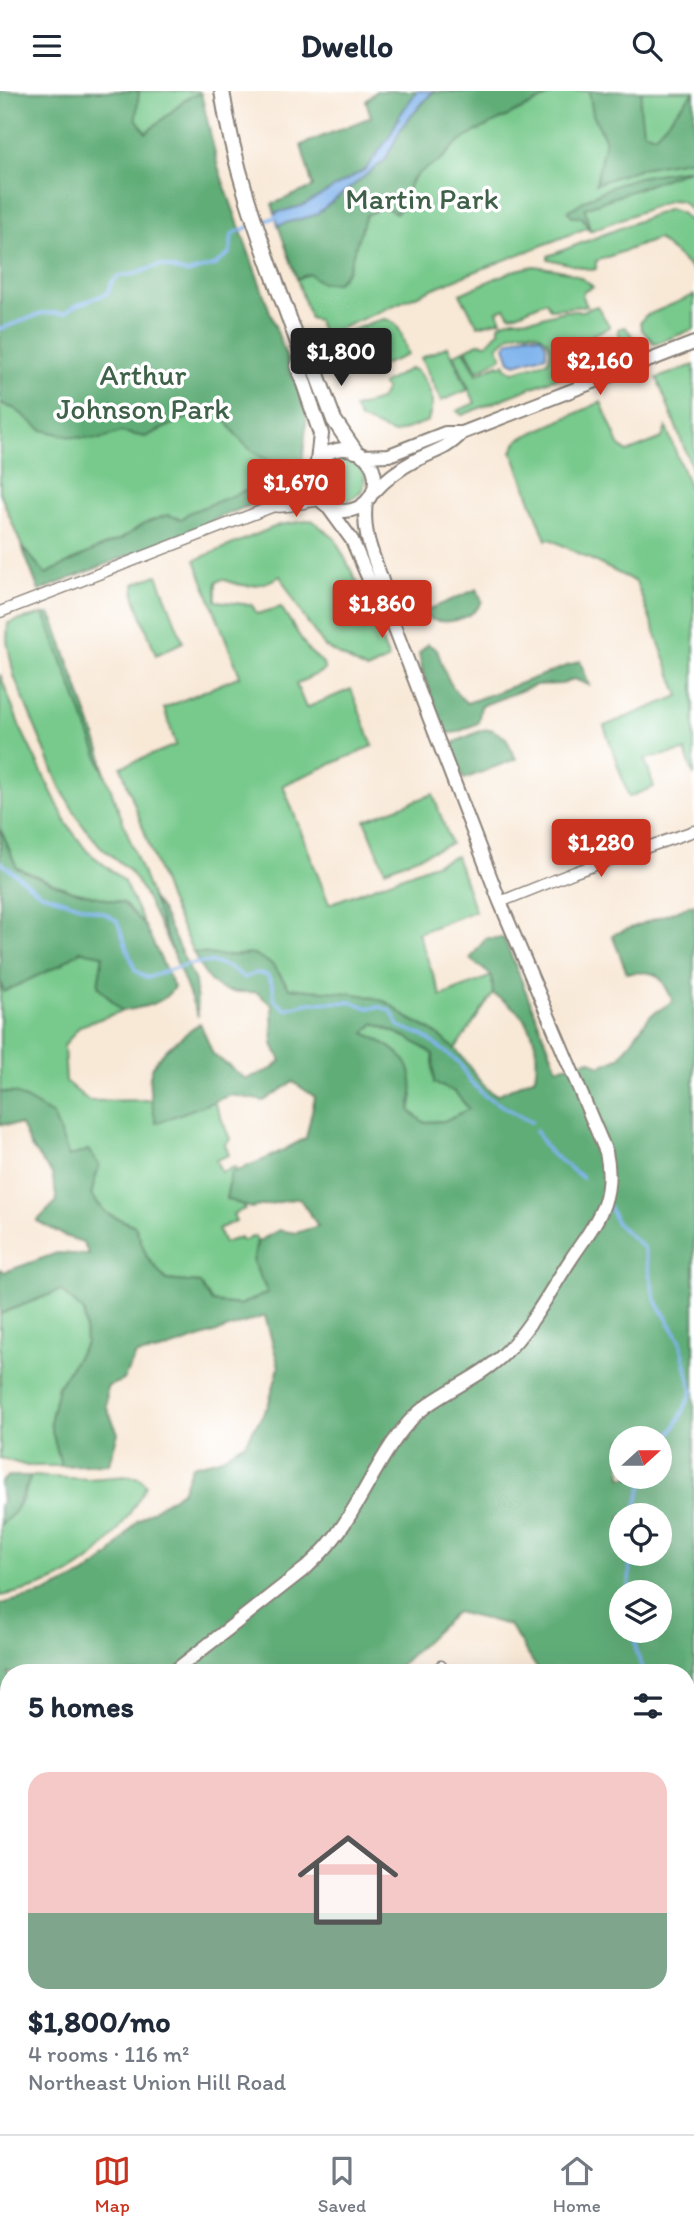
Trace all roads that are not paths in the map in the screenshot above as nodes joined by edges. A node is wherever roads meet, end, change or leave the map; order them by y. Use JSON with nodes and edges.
{"nodes":[{"id":1,"x":222,"y":91,"type":"edge"},
{"id":2,"x":694,"y":343,"type":"edge"},
{"id":3,"x":302,"y":354,"type":"junction"},
{"id":4,"x":462,"y":433,"type":"junction"},
{"id":5,"x":359,"y":453,"type":"junction"},
{"id":6,"x":317,"y":465,"type":"junction"},
{"id":7,"x":368,"y":499,"type":"junction"},
{"id":8,"x":324,"y":503,"type":"junction"},
{"id":9,"x":274,"y":506,"type":"junction"},
{"id":10,"x":388,"y":610,"type":"junction"},
{"id":11,"x":0,"y":612,"type":"edge"},
{"id":12,"x":694,"y":831,"type":"edge"},
{"id":13,"x":500,"y":902,"type":"junction"},
{"id":14,"x":183,"y":1664,"type":"edge"}],
"edges":[{"from":1,"to":3,"type":"main road"},
{"from":2,"to":4,"type":"street"},
{"from":3,"to":5,"type":"main road"},
{"from":3,"to":6,"type":"main road"},
{"from":4,"to":5,"type":"street"},
{"from":4,"to":7,"type":"street"},
{"from":5,"to":6,"type":"street"},
{"from":5,"to":7,"type":"street"},
{"from":6,"to":8,"type":"street"},
{"from":6,"to":9,"type":"street"},
{"from":7,"to":8,"type":"street"},
{"from":7,"to":10,"type":"street"},
{"from":8,"to":9,"type":"street"},
{"from":8,"to":10,"type":"street"},
{"from":9,"to":11,"type":"street"},
{"from":10,"to":13,"type":"street"},
{"from":12,"to":13,"type":"street"},
{"from":13,"to":14,"type":"street"}]}
